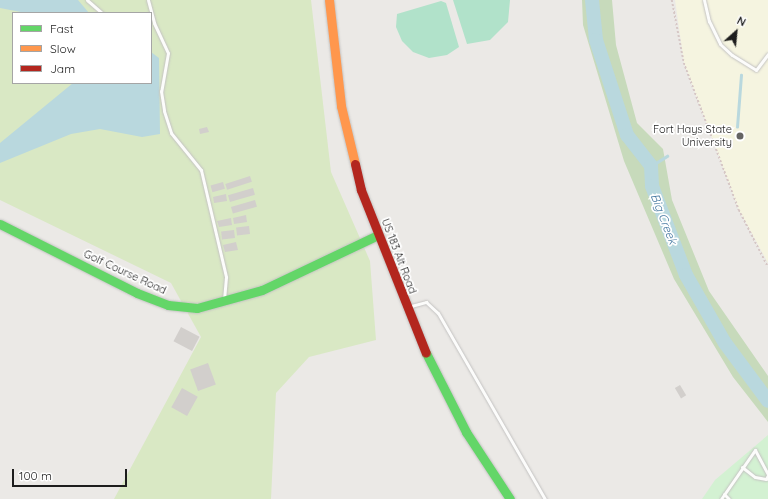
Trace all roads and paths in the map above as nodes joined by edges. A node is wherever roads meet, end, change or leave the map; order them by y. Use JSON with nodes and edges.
{"nodes":[{"id":1,"x":87,"y":0,"type":"edge"},
{"id":2,"x":148,"y":0,"type":"edge"},
{"id":3,"x":329,"y":0,"type":"edge"},
{"id":4,"x":672,"y":0,"type":"edge"},
{"id":5,"x":704,"y":0,"type":"edge"},
{"id":6,"x":101,"y":12,"type":"edge"},
{"id":7,"x":151,"y":12,"type":"edge"},
{"id":8,"x":152,"y":15,"type":"edge"},
{"id":9,"x":768,"y":54,"type":"edge"},
{"id":10,"x":0,"y":224,"type":"edge"},
{"id":11,"x":378,"y":235,"type":"junction"},
{"id":12,"x":768,"y":267,"type":"edge"},
{"id":13,"x":224,"y":301,"type":"junction"},
{"id":14,"x":406,"y":308,"type":"junction"},
{"id":15,"x":742,"y":467,"type":"junction"},
{"id":16,"x":768,"y":474,"type":"edge"},
{"id":17,"x":724,"y":494,"type":"junction"},
{"id":18,"x":510,"y":499,"type":"edge"},
{"id":19,"x":544,"y":499,"type":"edge"},
{"id":20,"x":720,"y":499,"type":"edge"},
{"id":21,"x":729,"y":499,"type":"edge"}],
"edges":[{"from":1,"to":6,"type":"lane"},
{"from":2,"to":7,"type":"lane"},
{"from":3,"to":11,"type":"main road","name":"US 183 Alt Road"},
{"from":4,"to":12,"type":"path"},
{"from":5,"to":9,"type":"lane"},
{"from":8,"to":13,"type":"lane"},
{"from":10,"to":13,"type":"main road","name":"Golf Course Road"},
{"from":11,"to":13,"type":"main road","name":"Golf Course Road"},
{"from":11,"to":14,"type":"main road","name":"US 183 Alt Road"},
{"from":14,"to":18,"type":"main road","name":"US 183 Alt Road"},
{"from":14,"to":19,"type":"lane"},
{"from":15,"to":16,"type":"lane"},
{"from":15,"to":16,"type":"lane"},
{"from":15,"to":17,"type":"lane"},
{"from":17,"to":20,"type":"lane"},
{"from":17,"to":21,"type":"lane"}]}
